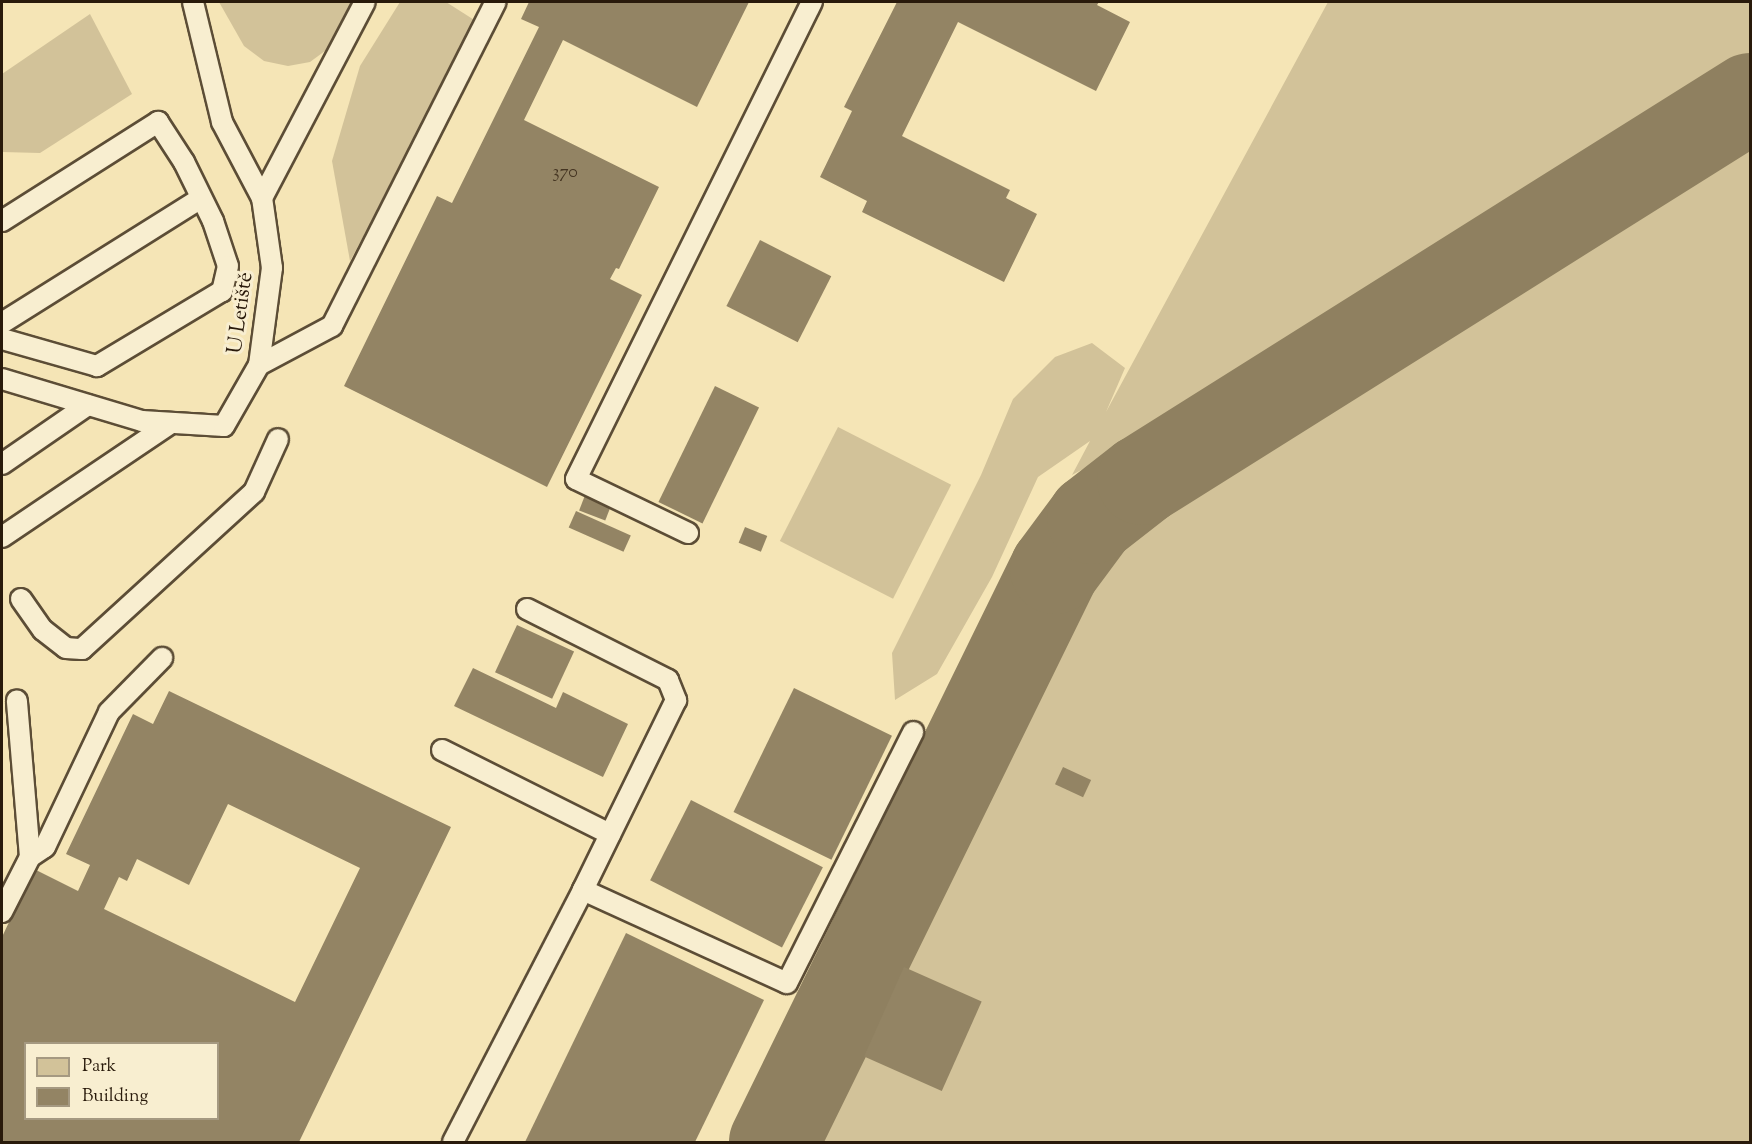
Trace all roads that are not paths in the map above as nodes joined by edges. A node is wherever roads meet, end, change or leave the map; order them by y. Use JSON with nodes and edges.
{"nodes":[{"id":1,"x":193,"y":2,"type":"edge"},
{"id":2,"x":365,"y":2,"type":"edge"},
{"id":3,"x":496,"y":2,"type":"edge"},
{"id":4,"x":812,"y":2,"type":"edge"},
{"id":5,"x":201,"y":198,"type":"junction"},
{"id":6,"x":262,"y":198,"type":"junction"},
{"id":7,"x":2,"y":221,"type":"edge"},
{"id":8,"x":2,"y":323,"type":"edge"},
{"id":9,"x":2,"y":339,"type":"edge"},
{"id":10,"x":259,"y":365,"type":"junction"},
{"id":11,"x":2,"y":380,"type":"edge"},
{"id":12,"x":88,"y":405,"type":"junction"},
{"id":13,"x":171,"y":423,"type":"junction"},
{"id":14,"x":278,"y":439,"type":"dead end"},
{"id":15,"x":2,"y":464,"type":"edge"},
{"id":16,"x":687,"y":533,"type":"dead end"},
{"id":17,"x":2,"y":537,"type":"edge"},
{"id":18,"x":21,"y":599,"type":"dead end"},
{"id":19,"x":527,"y":609,"type":"dead end"},
{"id":20,"x":162,"y":658,"type":"dead end"},
{"id":21,"x":17,"y":701,"type":"dead end"},
{"id":22,"x":913,"y":732,"type":"dead end"},
{"id":23,"x":442,"y":750,"type":"dead end"},
{"id":24,"x":610,"y":834,"type":"junction"},
{"id":25,"x":30,"y":857,"type":"junction"},
{"id":26,"x":583,"y":890,"type":"junction"},
{"id":27,"x":2,"y":912,"type":"edge"},
{"id":28,"x":453,"y":1143,"type":"edge"}],
"edges":[{"from":1,"to":6,"type":"lane","name":"U Letiště"},
{"from":2,"to":6,"type":"lane"},
{"from":3,"to":10,"type":"lane"},
{"from":4,"to":16,"type":"lane"},
{"from":5,"to":7,"type":"lane"},
{"from":5,"to":8,"type":"lane"},
{"from":5,"to":9,"type":"lane"},
{"from":6,"to":10,"type":"lane","name":"U Letiště"},
{"from":10,"to":13,"type":"lane","name":"U Letiště"},
{"from":11,"to":12,"type":"lane"},
{"from":12,"to":13,"type":"lane"},
{"from":12,"to":15,"type":"lane"},
{"from":13,"to":17,"type":"lane"},
{"from":14,"to":18,"type":"lane"},
{"from":19,"to":24,"type":"lane"},
{"from":20,"to":25,"type":"lane"},
{"from":21,"to":25,"type":"lane"},
{"from":22,"to":26,"type":"lane"},
{"from":23,"to":24,"type":"lane"},
{"from":24,"to":26,"type":"lane"},
{"from":25,"to":27,"type":"lane"},
{"from":26,"to":28,"type":"lane"}]}
